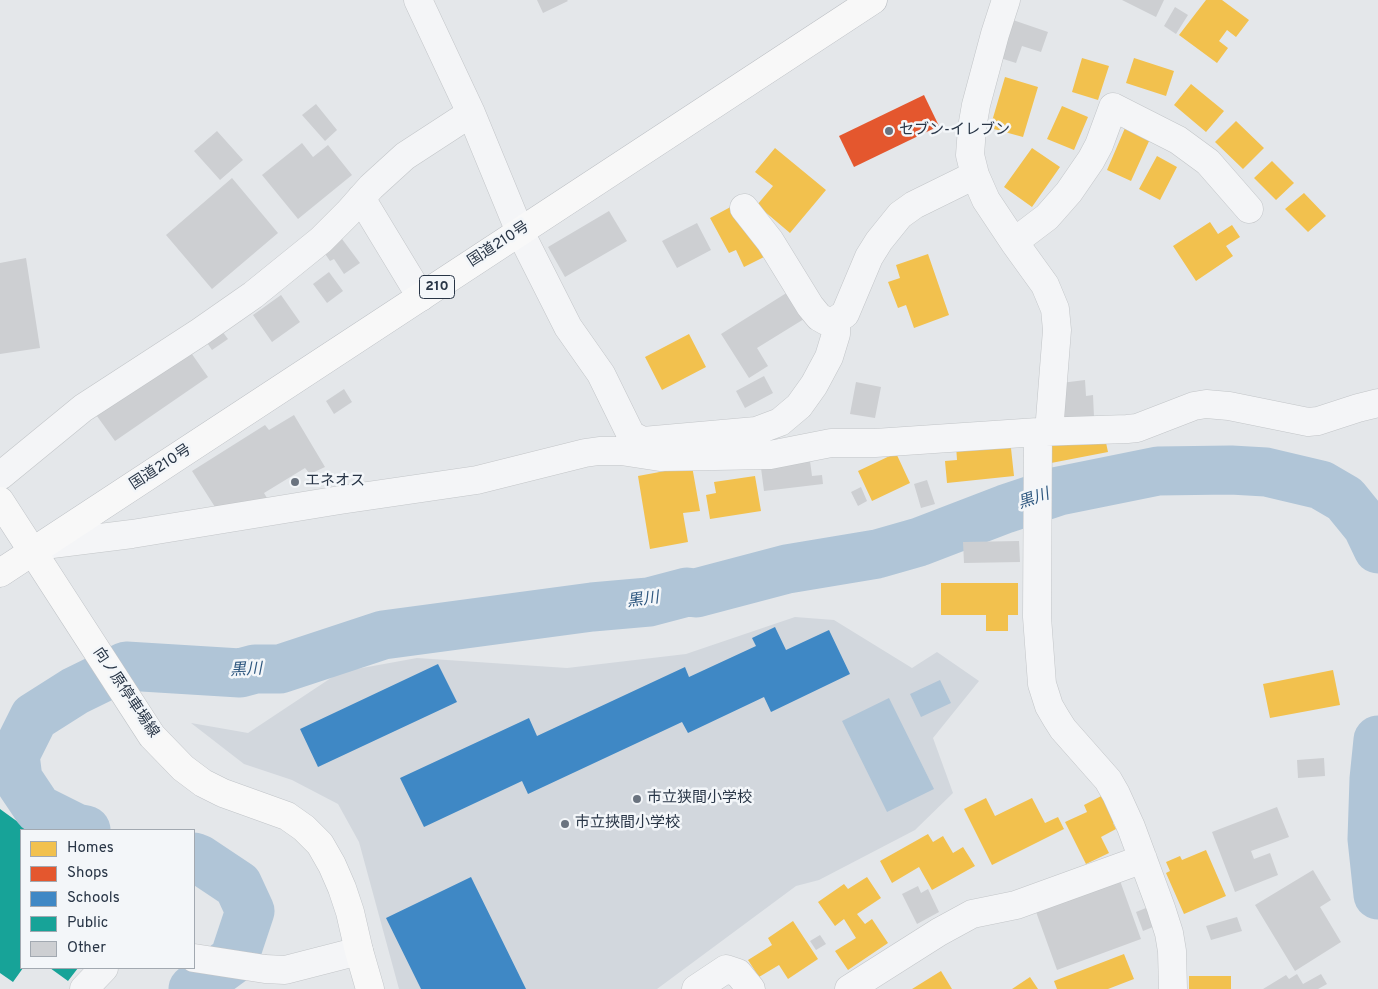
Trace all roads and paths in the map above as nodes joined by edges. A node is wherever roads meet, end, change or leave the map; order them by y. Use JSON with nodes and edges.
{"nodes":[{"id":1,"x":418,"y":0,"type":"edge"},
{"id":2,"x":873,"y":0,"type":"edge"},
{"id":3,"x":1006,"y":0,"type":"edge"},
{"id":4,"x":470,"y":114,"type":"junction"},
{"id":5,"x":974,"y":175,"type":"junction"},
{"id":6,"x":361,"y":198,"type":"junction"},
{"id":7,"x":744,"y":208,"type":"dead end"},
{"id":8,"x":1249,"y":209,"type":"dead end"},
{"id":9,"x":520,"y":232,"type":"junction"},
{"id":10,"x":1014,"y":242,"type":"junction"},
{"id":11,"x":421,"y":297,"type":"junction"},
{"id":12,"x":836,"y":321,"type":"junction"},
{"id":13,"x":1378,"y":403,"type":"edge"},
{"id":14,"x":1042,"y":435,"type":"junction"},
{"id":15,"x":632,"y":444,"type":"junction"},
{"id":16,"x":0,"y":476,"type":"edge"},
{"id":17,"x":0,"y":501,"type":"edge"},
{"id":18,"x":38,"y":548,"type":"junction"},
{"id":19,"x":0,"y":573,"type":"edge"},
{"id":20,"x":1143,"y":859,"type":"junction"},
{"id":21,"x":359,"y":951,"type":"junction"},
{"id":22,"x":195,"y":958,"type":"edge"},
{"id":23,"x":103,"y":969,"type":"edge"},
{"id":24,"x":84,"y":989,"type":"edge"},
{"id":25,"x":370,"y":989,"type":"edge"},
{"id":26,"x":696,"y":989,"type":"edge"},
{"id":27,"x":751,"y":989,"type":"edge"},
{"id":28,"x":849,"y":989,"type":"edge"},
{"id":29,"x":1173,"y":989,"type":"edge"}],
"edges":[{"from":1,"to":4,"type":"street"},
{"from":2,"to":9,"type":"main road","name":"国道210号","number":"210"},
{"from":3,"to":5,"type":"street"},
{"from":4,"to":6,"type":"street"},
{"from":4,"to":9,"type":"street"},
{"from":5,"to":10,"type":"street"},
{"from":5,"to":12,"type":"street"},
{"from":6,"to":11,"type":"street"},
{"from":6,"to":16,"type":"street"},
{"from":7,"to":12,"type":"street"},
{"from":8,"to":10,"type":"street"},
{"from":9,"to":11,"type":"main road","name":"国道210号","number":"210"},
{"from":9,"to":15,"type":"street"},
{"from":10,"to":14,"type":"street"},
{"from":11,"to":18,"type":"main road","name":"国道210号","number":"210"},
{"from":12,"to":15,"type":"street"},
{"from":13,"to":14,"type":"street"},
{"from":14,"to":15,"type":"street"},
{"from":14,"to":20,"type":"street"},
{"from":15,"to":18,"type":"street"},
{"from":17,"to":18,"type":"main road","name":"向ノ原停車場線"},
{"from":18,"to":19,"type":"main road","name":"国道210号","number":"210"},
{"from":18,"to":21,"type":"main road","name":"向ノ原停車場線"},
{"from":20,"to":28,"type":"street"},
{"from":20,"to":29,"type":"street"},
{"from":21,"to":22,"type":"street"},
{"from":21,"to":25,"type":"main road","name":"向ノ原停車場線"},
{"from":23,"to":24,"type":"street"},
{"from":26,"to":27,"type":"street"}]}
